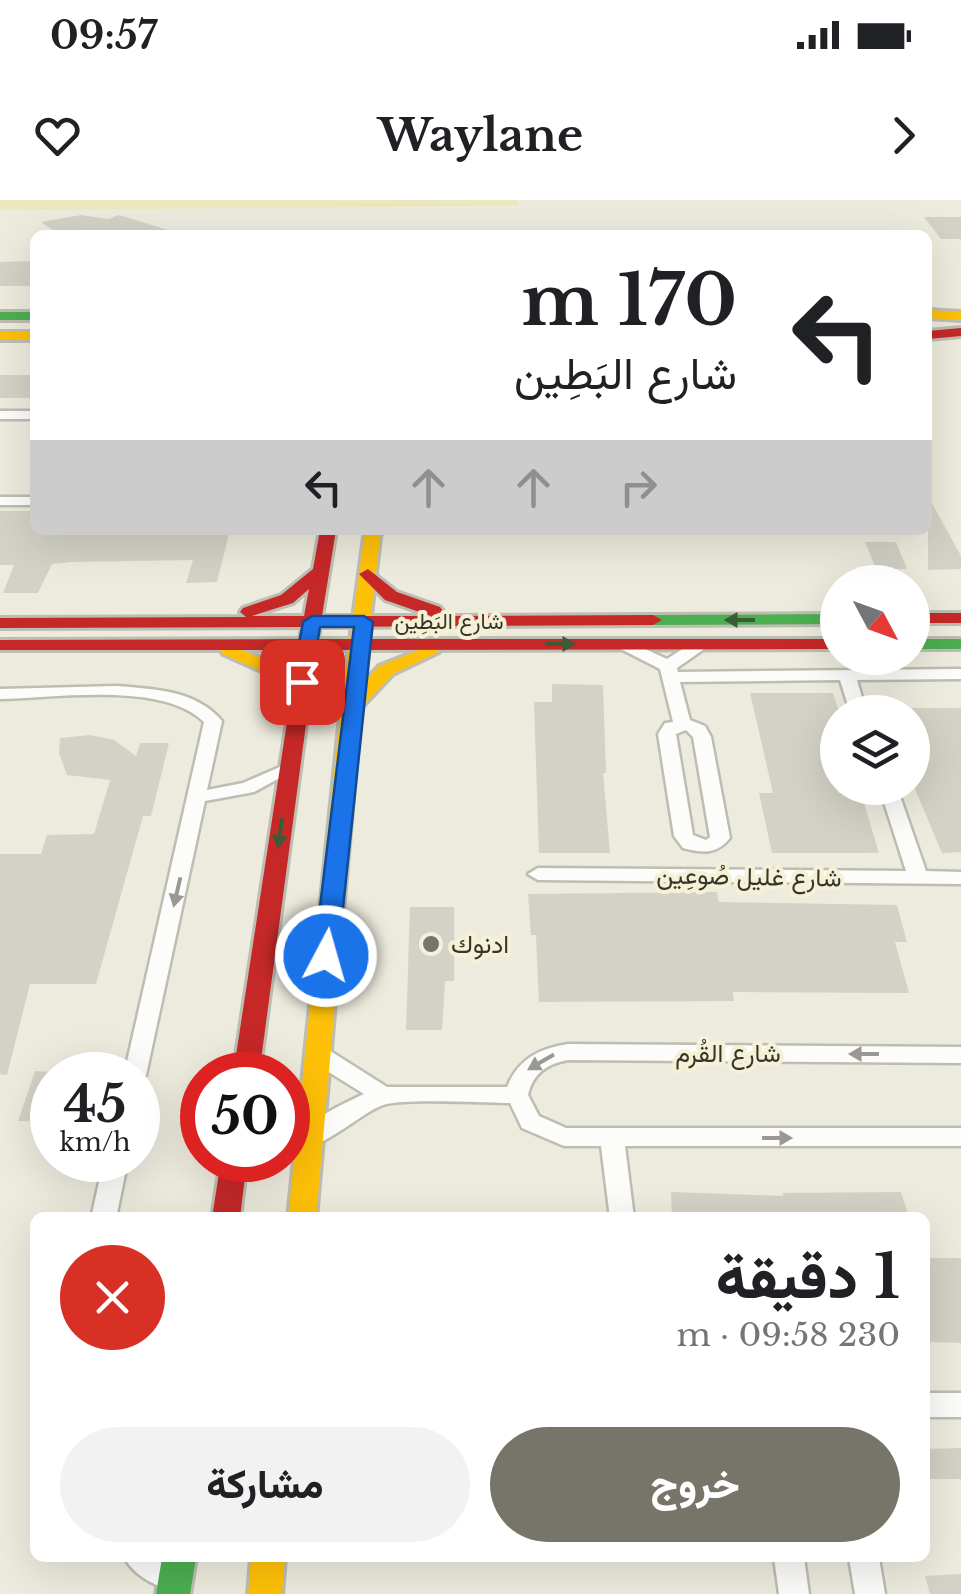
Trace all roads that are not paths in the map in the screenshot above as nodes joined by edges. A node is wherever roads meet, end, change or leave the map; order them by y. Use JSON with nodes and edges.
{"nodes":[{"id":1,"x":932,"y":314,"type":"edge"},
{"id":2,"x":0,"y":316,"type":"edge"},
{"id":3,"x":30,"y":316,"type":"edge"},
{"id":4,"x":961,"y":316,"type":"edge"},
{"id":5,"x":932,"y":331,"type":"edge"},
{"id":6,"x":961,"y":332,"type":"edge"},
{"id":7,"x":0,"y":336,"type":"edge"},
{"id":8,"x":30,"y":336,"type":"edge"},
{"id":9,"x":30,"y":415,"type":"edge"},
{"id":10,"x":0,"y":416,"type":"edge"},
{"id":11,"x":0,"y":501,"type":"edge"},
{"id":12,"x":30,"y":501,"type":"edge"},
{"id":13,"x":327,"y":535,"type":"edge"},
{"id":14,"x":373,"y":535,"type":"edge"},
{"id":15,"x":324,"y":568,"type":"junction"},
{"id":16,"x":368,"y":574,"type":"junction"},
{"id":17,"x":930,"y":618,"type":"edge"},
{"id":18,"x":961,"y":618,"type":"edge"},
{"id":19,"x":820,"y":619,"type":"edge"},
{"id":20,"x":480,"y":622,"type":"junction"},
{"id":21,"x":0,"y":623,"type":"edge"},
{"id":22,"x":207,"y":633,"type":"junction"},
{"id":23,"x":310,"y":633,"type":"junction"},
{"id":24,"x":362,"y":633,"type":"junction"},
{"id":25,"x":462,"y":644,"type":"junction"},
{"id":26,"x":623,"y":644,"type":"junction"},
{"id":27,"x":701,"y":644,"type":"junction"},
{"id":28,"x":820,"y":644,"type":"edge"},
{"id":29,"x":930,"y":644,"type":"edge"},
{"id":30,"x":0,"y":645,"type":"edge"},
{"id":31,"x":959,"y":645,"type":"edge"},
{"id":32,"x":669,"y":672,"type":"junction"},
{"id":33,"x":961,"y":674,"type":"edge"},
{"id":34,"x":847,"y":676,"type":"junction"},
{"id":35,"x":0,"y":694,"type":"edge"},
{"id":36,"x":853,"y":695,"type":"edge"},
{"id":37,"x":298,"y":702,"type":"junction"},
{"id":38,"x":351,"y":707,"type":"junction"},
{"id":39,"x":682,"y":724,"type":"junction"},
{"id":40,"x":289,"y":768,"type":"junction"},
{"id":41,"x":198,"y":797,"type":"junction"},
{"id":42,"x":894,"y":805,"type":"edge"},
{"id":43,"x":704,"y":848,"type":"junction"},
{"id":44,"x":538,"y":874,"type":"dead end"},
{"id":45,"x":709,"y":875,"type":"junction"},
{"id":46,"x":918,"y":878,"type":"junction"},
{"id":47,"x":961,"y":878,"type":"edge"},
{"id":48,"x":140,"y":1052,"type":"edge"},
{"id":49,"x":249,"y":1052,"type":"edge"},
{"id":50,"x":316,"y":1053,"type":"junction"},
{"id":51,"x":961,"y":1055,"type":"edge"},
{"id":52,"x":383,"y":1095,"type":"junction"},
{"id":53,"x":517,"y":1095,"type":"junction"},
{"id":54,"x":310,"y":1127,"type":"edge"},
{"id":55,"x":961,"y":1137,"type":"edge"},
{"id":56,"x":310,"y":1138,"type":"edge"},
{"id":57,"x":612,"y":1138,"type":"junction"},
{"id":58,"x":111,"y":1182,"type":"edge"},
{"id":59,"x":231,"y":1182,"type":"edge"},
{"id":60,"x":305,"y":1182,"type":"edge"},
{"id":61,"x":104,"y":1212,"type":"edge"},
{"id":62,"x":227,"y":1212,"type":"edge"},
{"id":63,"x":303,"y":1212,"type":"edge"},
{"id":64,"x":621,"y":1212,"type":"edge"},
{"id":65,"x":930,"y":1405,"type":"edge"},
{"id":66,"x":961,"y":1405,"type":"edge"},
{"id":67,"x":148,"y":1562,"type":"edge"},
{"id":68,"x":268,"y":1562,"type":"edge"},
{"id":69,"x":790,"y":1562,"type":"edge"},
{"id":70,"x":865,"y":1562,"type":"edge"},
{"id":71,"x":176,"y":1577,"type":"edge"},
{"id":72,"x":265,"y":1594,"type":"edge"},
{"id":73,"x":794,"y":1594,"type":"edge"},
{"id":74,"x":870,"y":1594,"type":"edge"}],
"edges":[{"from":1,"to":4,"type":"main road"},
{"from":2,"to":3,"type":"main road"},
{"from":5,"to":6,"type":"main road"},
{"from":7,"to":8,"type":"main road"},
{"from":9,"to":10,"type":"street"},
{"from":11,"to":12,"type":"street"},
{"from":13,"to":15,"type":"main road"},
{"from":14,"to":16,"type":"main road"},
{"from":15,"to":22,"type":"main road"},
{"from":15,"to":23,"type":"main road"},
{"from":16,"to":20,"type":"main road"},
{"from":16,"to":24,"type":"main road"},
{"from":17,"to":18,"type":"main road"},
{"from":19,"to":20,"type":"main road","name":"شارع البَطِين","one_way":true},
{"from":20,"to":24,"type":"main road","name":"شارع البَطِين"},
{"from":21,"to":22,"type":"main road","name":"شارع البَطِين"},
{"from":22,"to":23,"type":"main road","name":"شارع البَطِين"},
{"from":22,"to":30,"type":"main road","name":"شارع البَطِين"},
{"from":22,"to":37,"type":"main road"},
{"from":23,"to":24,"type":"main road","name":"شارع البَطِين"},
{"from":23,"to":37,"type":"main road"},
{"from":24,"to":25,"type":"main road","name":"شارع البَطِين"},
{"from":24,"to":38,"type":"main road"},
{"from":25,"to":26,"type":"main road","name":"شارع البَطِين","one_way":true},
{"from":25,"to":38,"type":"main road"},
{"from":26,"to":27,"type":"main road","name":"شارع البَطِين"},
{"from":26,"to":32,"type":"street"},
{"from":27,"to":28,"type":"main road","name":"شارع البَطِين"},
{"from":27,"to":32,"type":"street"},
{"from":29,"to":31,"type":"main road"},
{"from":32,"to":34,"type":"street"},
{"from":32,"to":39,"type":"street"},
{"from":33,"to":34,"type":"street"},
{"from":34,"to":36,"type":"street"},
{"from":35,"to":41,"type":"street"},
{"from":37,"to":40,"type":"main road"},
{"from":38,"to":50,"type":"main road"},
{"from":39,"to":43,"type":"street"},
{"from":39,"to":43,"type":"street"},
{"from":40,"to":41,"type":"street"},
{"from":40,"to":49,"type":"main road","one_way":true},
{"from":41,"to":48,"type":"street","one_way":true},
{"from":42,"to":46,"type":"street"},
{"from":43,"to":45,"type":"street"},
{"from":44,"to":45,"type":"street","name":"شارع غليل صُوعِين"},
{"from":45,"to":46,"type":"street","name":"شارع غليل صُوعِين"},
{"from":46,"to":47,"type":"street","name":"شارع غليل صُوعِين"},
{"from":50,"to":52,"type":"street"},
{"from":50,"to":54,"type":"main road"},
{"from":51,"to":53,"type":"street","name":"شارع القُرم","one_way":true},
{"from":52,"to":53,"type":"street"},
{"from":52,"to":56,"type":"street"},
{"from":53,"to":57,"type":"street"},
{"from":57,"to":55,"type":"street","one_way":true},
{"from":57,"to":64,"type":"street"},
{"from":58,"to":61,"type":"street"},
{"from":59,"to":62,"type":"main road"},
{"from":60,"to":63,"type":"main road"},
{"from":65,"to":66,"type":"street"},
{"from":67,"to":71,"type":"street"},
{"from":68,"to":72,"type":"main road"},
{"from":69,"to":73,"type":"street"},
{"from":70,"to":74,"type":"street"}]}
